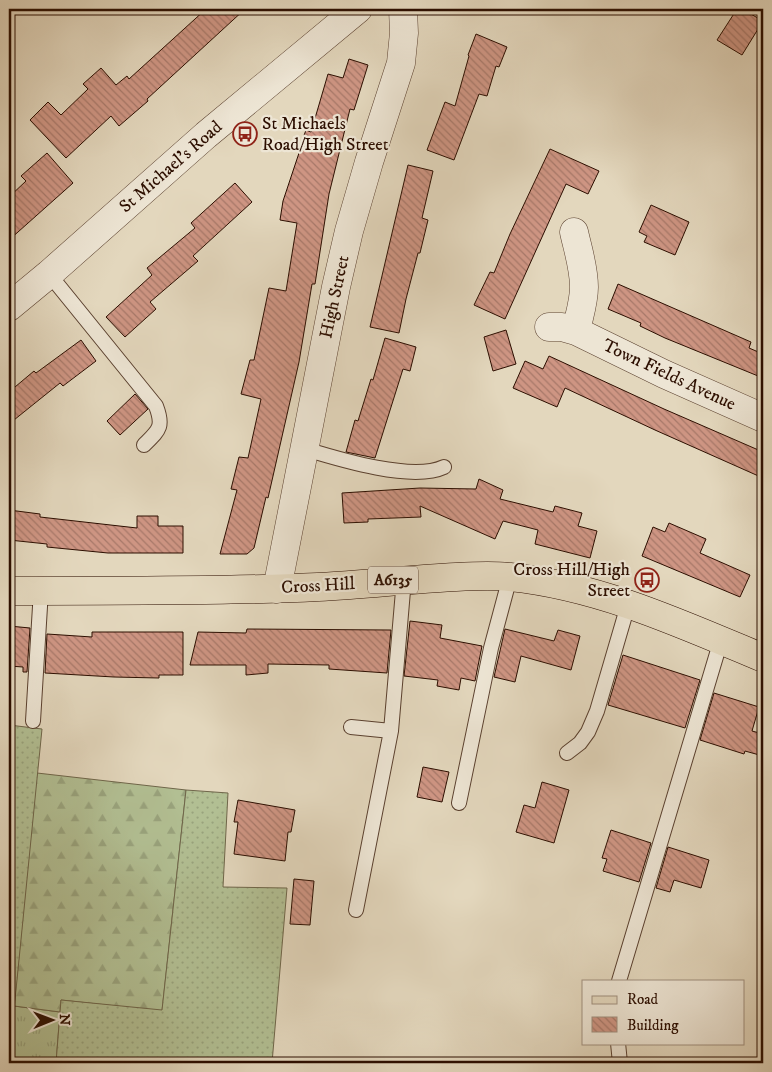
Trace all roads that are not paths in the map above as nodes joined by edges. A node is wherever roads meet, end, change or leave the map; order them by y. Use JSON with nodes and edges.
{"nodes":[{"id":1,"x":358,"y":9,"type":"edge"},
{"id":2,"x":403,"y":9,"type":"edge"},
{"id":3,"x":574,"y":232,"type":"dead end"},
{"id":4,"x":49,"y":274,"type":"junction"},
{"id":5,"x":9,"y":307,"type":"edge"},
{"id":6,"x":763,"y":418,"type":"edge"},
{"id":7,"x":144,"y":445,"type":"dead end"},
{"id":8,"x":305,"y":449,"type":"junction"},
{"id":9,"x":444,"y":467,"type":"dead end"},
{"id":10,"x":510,"y":577,"type":"junction"},
{"id":11,"x":404,"y":579,"type":"junction"},
{"id":12,"x":277,"y":589,"type":"junction"},
{"id":13,"x":41,"y":590,"type":"junction"},
{"id":14,"x":9,"y":591,"type":"edge"},
{"id":15,"x":628,"y":605,"type":"junction"},
{"id":16,"x":721,"y":640,"type":"junction"},
{"id":17,"x":763,"y":658,"type":"edge"},
{"id":18,"x":33,"y":721,"type":"dead end"},
{"id":19,"x":350,"y":727,"type":"dead end"},
{"id":20,"x":391,"y":731,"type":"junction"},
{"id":21,"x":567,"y":753,"type":"dead end"},
{"id":22,"x":459,"y":803,"type":"dead end"},
{"id":23,"x":356,"y":910,"type":"dead end"},
{"id":24,"x":619,"y":980,"type":"edge"},
{"id":25,"x":618,"y":1044,"type":"edge"},
{"id":26,"x":620,"y":1063,"type":"edge"}],
"edges":[{"from":1,"to":4,"type":"street","name":"St Michael's Road"},
{"from":2,"to":8,"type":"street","name":"High Street"},
{"from":3,"to":6,"type":"street","name":"Town Fields Avenue"},
{"from":4,"to":5,"type":"street","name":"St Michael's Road"},
{"from":4,"to":7,"type":"lane"},
{"from":8,"to":9,"type":"lane"},
{"from":8,"to":12,"type":"street","name":"High Street"},
{"from":10,"to":11,"type":"main road","name":"Cross Hill","number":"A6135"},
{"from":10,"to":15,"type":"main road","name":"Cross Hill","number":"A6135"},
{"from":10,"to":22,"type":"lane"},
{"from":11,"to":12,"type":"main road","name":"Cross Hill","number":"A6135"},
{"from":11,"to":20,"type":"lane"},
{"from":12,"to":13,"type":"main road","name":"Cross Hill","number":"A6135"},
{"from":13,"to":14,"type":"main road","name":"Cross Hill","number":"A6135"},
{"from":13,"to":18,"type":"lane"},
{"from":15,"to":16,"type":"main road","name":"Cross Hill","number":"A6135"},
{"from":15,"to":21,"type":"lane"},
{"from":16,"to":17,"type":"main road","name":"Cross Hill","number":"A6135"},
{"from":16,"to":24,"type":"lane"},
{"from":19,"to":20,"type":"lane"},
{"from":20,"to":23,"type":"lane"},
{"from":25,"to":26,"type":"lane"}]}
